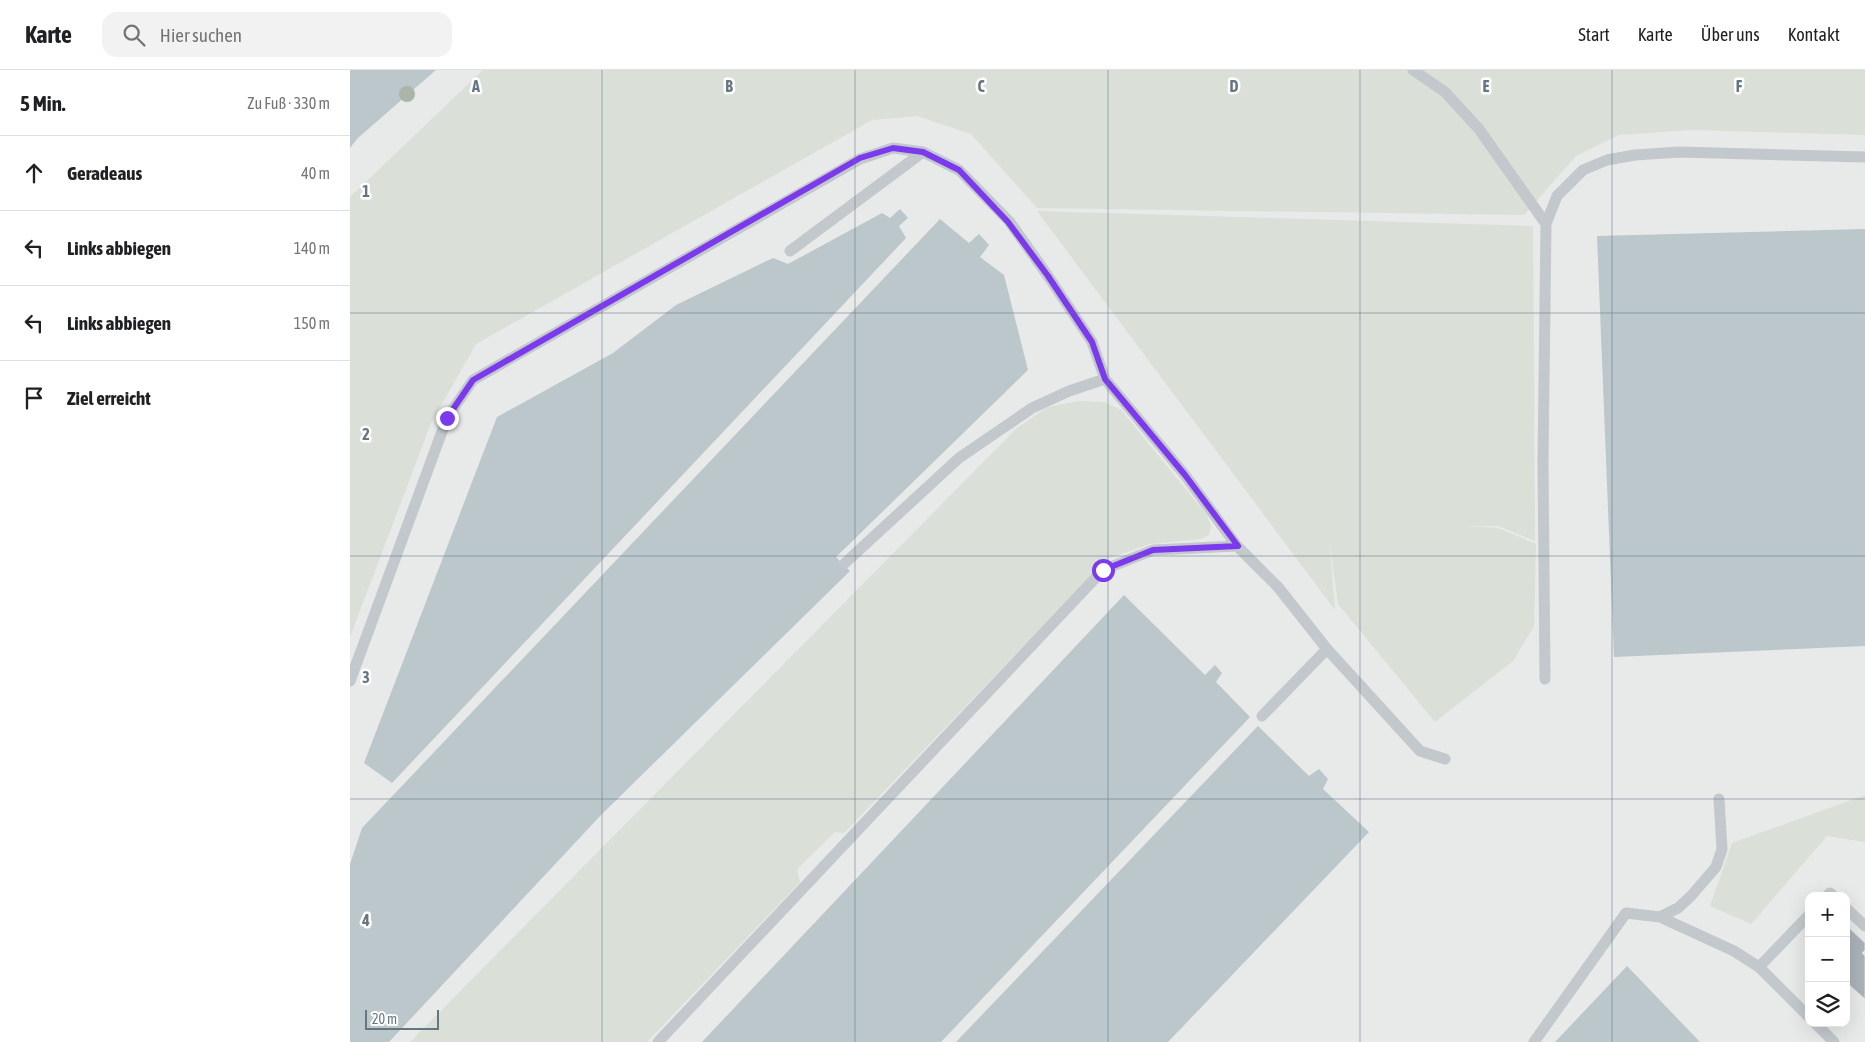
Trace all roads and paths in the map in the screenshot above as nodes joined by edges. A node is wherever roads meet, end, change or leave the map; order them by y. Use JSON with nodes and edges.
{"nodes":[{"id":1,"x":1413,"y":70,"type":"edge"},
{"id":2,"x":923,"y":152,"type":"junction"},
{"id":3,"x":1865,"y":157,"type":"edge"},
{"id":4,"x":1546,"y":224,"type":"junction"},
{"id":5,"x":790,"y":251,"type":"dead end"},
{"id":6,"x":1105,"y":379,"type":"junction"},
{"id":7,"x":1238,"y":546,"type":"junction"},
{"id":8,"x":845,"y":563,"type":"dead end"},
{"id":9,"x":1327,"y":649,"type":"junction"},
{"id":10,"x":1545,"y":679,"type":"dead end"},
{"id":11,"x":350,"y":682,"type":"edge"},
{"id":12,"x":1262,"y":716,"type":"dead end"},
{"id":13,"x":1445,"y":759,"type":"dead end"},
{"id":14,"x":1719,"y":799,"type":"dead end"},
{"id":15,"x":1850,"y":912,"type":"edge"},
{"id":16,"x":1660,"y":917,"type":"junction"},
{"id":17,"x":1805,"y":919,"type":"edge"},
{"id":18,"x":1865,"y":926,"type":"edge"},
{"id":19,"x":1759,"y":967,"type":"junction"},
{"id":20,"x":1805,"y":1013,"type":"edge"},
{"id":21,"x":1819,"y":1027,"type":"edge"},
{"id":22,"x":658,"y":1042,"type":"edge"},
{"id":23,"x":1534,"y":1042,"type":"edge"},
{"id":24,"x":1834,"y":1042,"type":"edge"}],
"edges":[{"from":1,"to":4,"type":"lane"},
{"from":2,"to":5,"type":"lane"},
{"from":2,"to":6,"type":"lane"},
{"from":2,"to":11,"type":"lane"},
{"from":3,"to":4,"type":"lane"},
{"from":4,"to":10,"type":"lane"},
{"from":6,"to":7,"type":"lane"},
{"from":6,"to":8,"type":"lane"},
{"from":7,"to":9,"type":"lane"},
{"from":7,"to":22,"type":"lane"},
{"from":9,"to":12,"type":"lane"},
{"from":9,"to":13,"type":"lane"},
{"from":14,"to":16,"type":"lane"},
{"from":15,"to":18,"type":"lane"},
{"from":16,"to":19,"type":"lane"},
{"from":16,"to":23,"type":"lane"},
{"from":17,"to":19,"type":"lane"},
{"from":19,"to":20,"type":"lane"},
{"from":21,"to":24,"type":"lane"}]}
